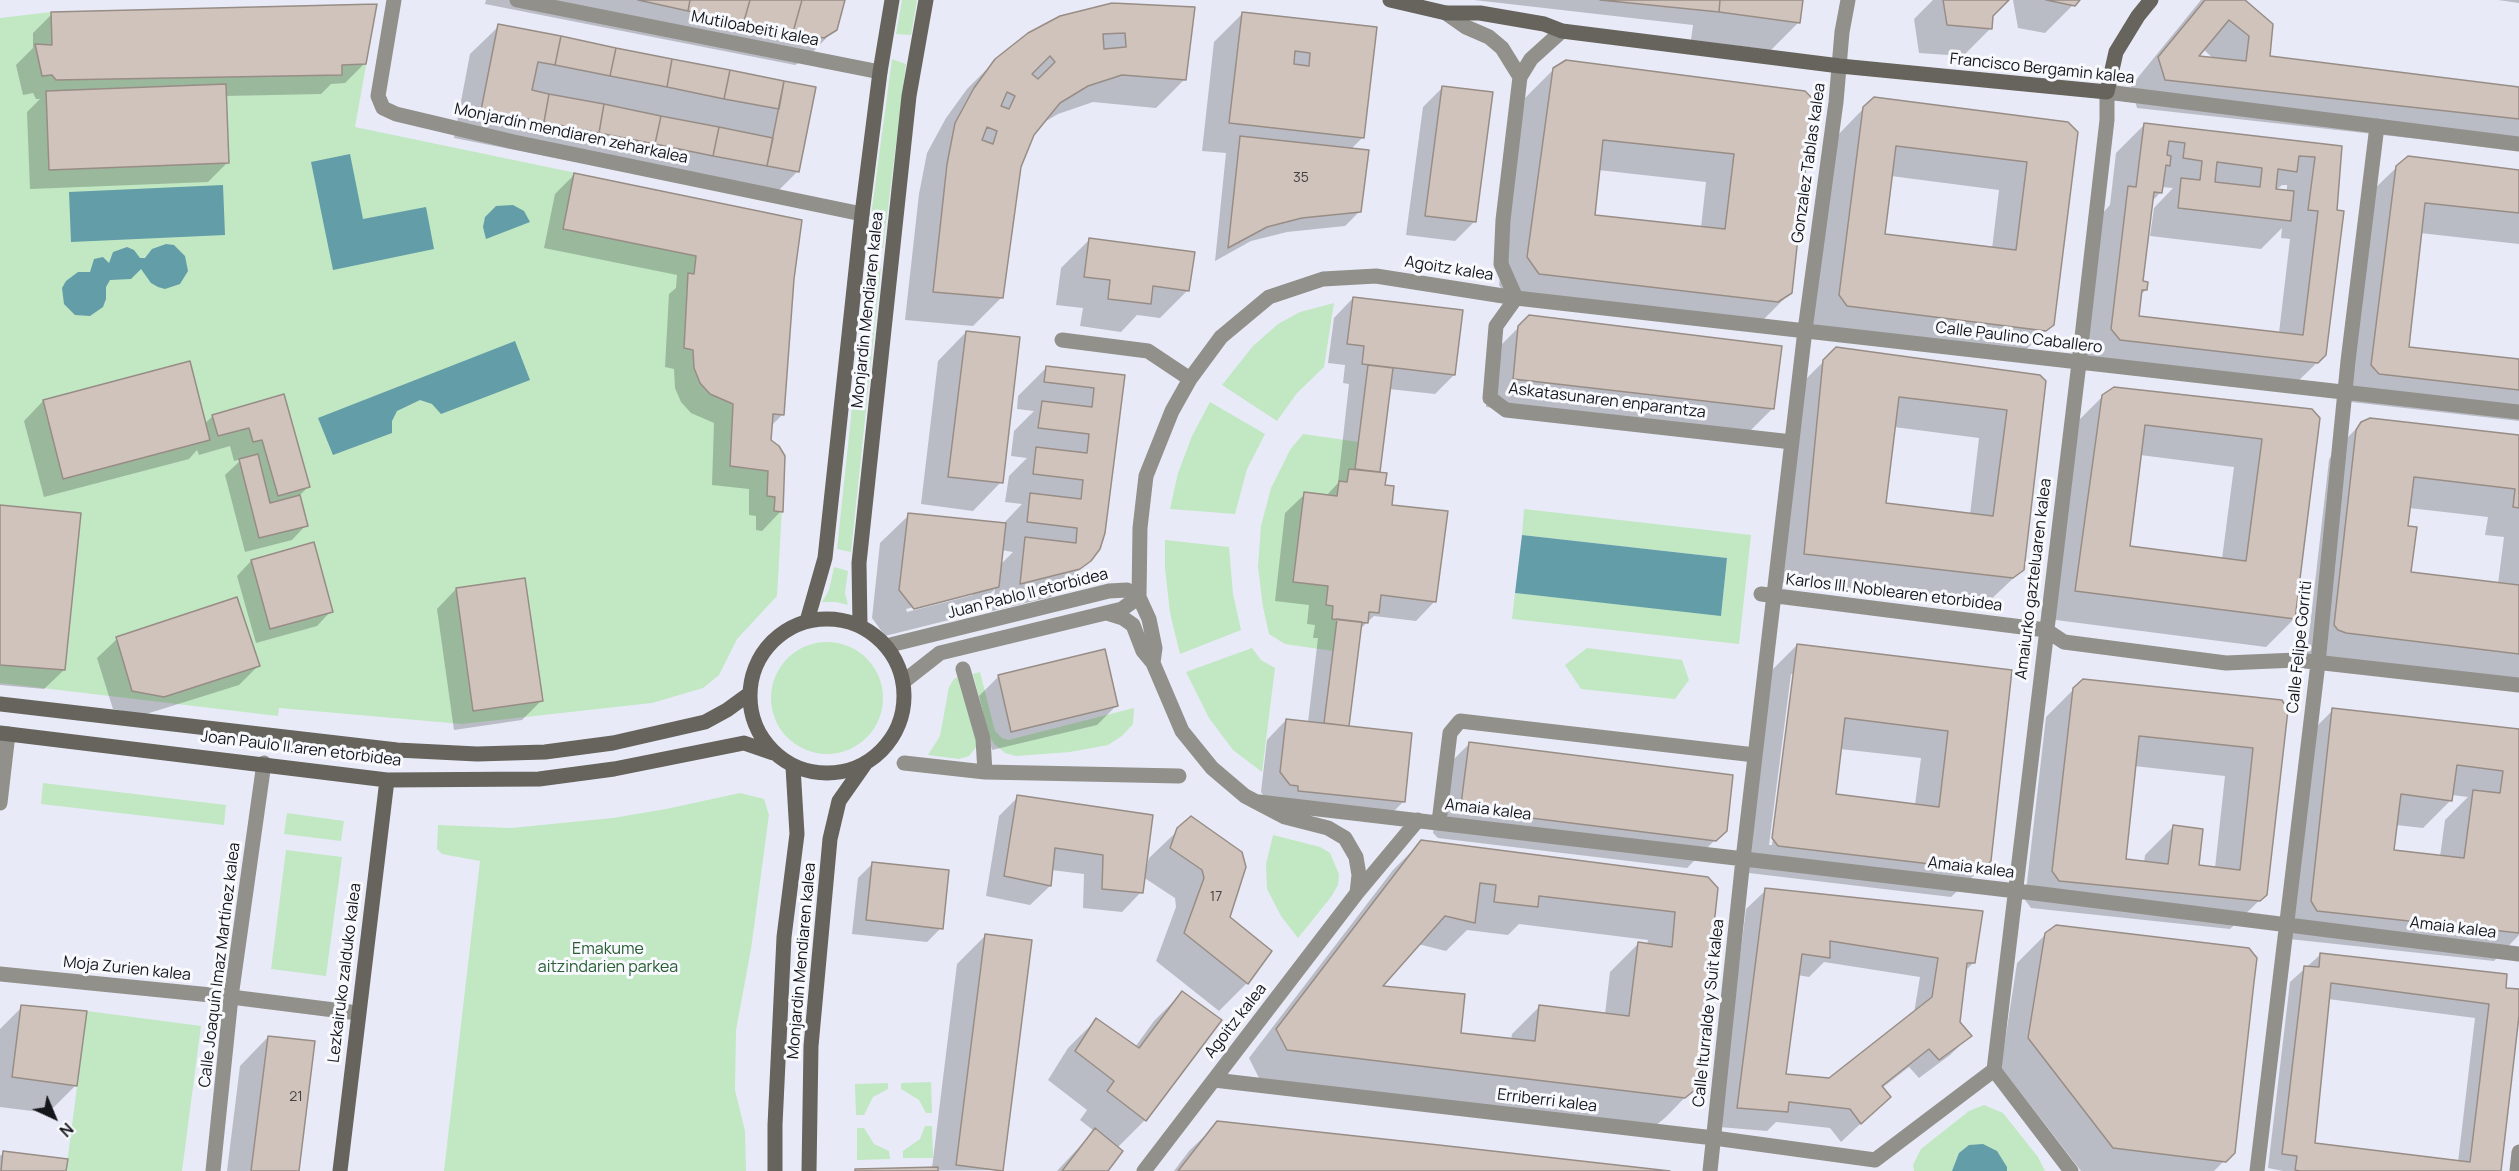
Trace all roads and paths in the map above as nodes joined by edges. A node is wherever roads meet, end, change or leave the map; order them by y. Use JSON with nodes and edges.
{"nodes":[{"id":1,"x":394,"y":0,"type":"edge"},
{"id":2,"x":517,"y":0,"type":"edge"},
{"id":3,"x":892,"y":0,"type":"edge"},
{"id":4,"x":926,"y":0,"type":"edge"},
{"id":5,"x":1390,"y":0,"type":"edge"},
{"id":6,"x":1848,"y":0,"type":"edge"},
{"id":7,"x":2151,"y":0,"type":"edge"},
{"id":8,"x":1446,"y":13,"type":"junction"},
{"id":9,"x":1562,"y":31,"type":"junction"},
{"id":10,"x":1840,"y":66,"type":"junction"},
{"id":11,"x":880,"y":72,"type":"junction"},
{"id":12,"x":1520,"y":77,"type":"junction"},
{"id":13,"x":2107,"y":92,"type":"junction"},
{"id":14,"x":2377,"y":126,"type":"junction"},
{"id":15,"x":2519,"y":144,"type":"edge"},
{"id":16,"x":862,"y":213,"type":"junction"},
{"id":17,"x":1516,"y":298,"type":"junction"},
{"id":18,"x":1805,"y":330,"type":"junction"},
{"id":19,"x":1062,"y":340,"type":"dead end"},
{"id":20,"x":2079,"y":363,"type":"junction"},
{"id":21,"x":1190,"y":379,"type":"junction"},
{"id":22,"x":2345,"y":393,"type":"junction"},
{"id":23,"x":2519,"y":412,"type":"edge"},
{"id":24,"x":1792,"y":442,"type":"junction"},
{"id":25,"x":1768,"y":595,"type":"junction"},
{"id":26,"x":1139,"y":597,"type":"junction"},
{"id":27,"x":1107,"y":613,"type":"junction"},
{"id":28,"x":807,"y":621,"type":"junction"},
{"id":29,"x":860,"y":626,"type":"junction"},
{"id":30,"x":2046,"y":630,"type":"junction"},
{"id":31,"x":886,"y":646,"type":"junction"},
{"id":32,"x":1153,"y":663,"type":"junction"},
{"id":33,"x":2318,"y":663,"type":"junction"},
{"id":34,"x":963,"y":669,"type":"dead end"},
{"id":35,"x":903,"y":682,"type":"junction"},
{"id":36,"x":2519,"y":685,"type":"edge"},
{"id":37,"x":749,"y":694,"type":"junction"},
{"id":38,"x":0,"y":704,"type":"edge"},
{"id":39,"x":4,"y":733,"type":"edge"},
{"id":40,"x":773,"y":753,"type":"junction"},
{"id":41,"x":1755,"y":754,"type":"junction"},
{"id":42,"x":264,"y":763,"type":"junction"},
{"id":43,"x":904,"y":763,"type":"dead end"},
{"id":44,"x":865,"y":764,"type":"junction"},
{"id":45,"x":793,"y":767,"type":"junction"},
{"id":46,"x":985,"y":772,"type":"junction"},
{"id":47,"x":1179,"y":776,"type":"dead end"},
{"id":48,"x":387,"y":780,"type":"junction"},
{"id":49,"x":1259,"y":802,"type":"junction"},
{"id":50,"x":0,"y":803,"type":"edge"},
{"id":51,"x":1418,"y":820,"type":"junction"},
{"id":52,"x":1439,"y":822,"type":"junction"},
{"id":53,"x":1743,"y":859,"type":"junction"},
{"id":54,"x":2016,"y":891,"type":"junction"},
{"id":55,"x":1357,"y":893,"type":"junction"},
{"id":56,"x":2286,"y":924,"type":"junction"},
{"id":57,"x":2519,"y":954,"type":"edge"},
{"id":58,"x":0,"y":974,"type":"edge"},
{"id":59,"x":231,"y":997,"type":"junction"},
{"id":60,"x":358,"y":1014,"type":"junction"},
{"id":61,"x":1994,"y":1070,"type":"junction"},
{"id":62,"x":1214,"y":1080,"type":"junction"},
{"id":63,"x":1714,"y":1138,"type":"junction"},
{"id":64,"x":2519,"y":1152,"type":"edge"},
{"id":65,"x":1879,"y":1166,"type":"edge"},
{"id":66,"x":213,"y":1171,"type":"edge"},
{"id":67,"x":340,"y":1171,"type":"edge"},
{"id":68,"x":775,"y":1171,"type":"edge"},
{"id":69,"x":809,"y":1171,"type":"edge"},
{"id":70,"x":1144,"y":1171,"type":"edge"},
{"id":71,"x":1710,"y":1171,"type":"edge"},
{"id":72,"x":2071,"y":1171,"type":"edge"},
{"id":73,"x":2257,"y":1171,"type":"edge"},
{"id":74,"x":2517,"y":1171,"type":"edge"}],
"edges":[{"from":1,"to":16,"type":"street","name":"Monjardín mendiaren zeharkalea"},
{"from":2,"to":11,"type":"street","name":"Mutiloabeiti kalea"},
{"from":3,"to":11,"type":"main road","name":"Monjardin Mendiaren kalea"},
{"from":4,"to":29,"type":"main road","name":"Monjardin Mendiaren kalea"},
{"from":5,"to":8,"type":"main road","name":"Francisco Bergamin kalea"},
{"from":6,"to":10,"type":"street","name":"Gonzalez Tablas kalea"},
{"from":7,"to":13,"type":"main road"},
{"from":8,"to":9,"type":"main road","name":"Francisco Bergamin kalea"},
{"from":8,"to":12,"type":"street","name":"Francisco Bergamin kalea"},
{"from":9,"to":10,"type":"main road","name":"Francisco Bergamin kalea"},
{"from":9,"to":12,"type":"street"},
{"from":10,"to":13,"type":"main road","name":"Francisco Bergamin kalea"},
{"from":10,"to":18,"type":"street","name":"Gonzalez Tablas kalea"},
{"from":11,"to":16,"type":"main road","name":"Monjardin Mendiaren kalea"},
{"from":12,"to":17,"type":"street","name":"Agoitz kalea"},
{"from":13,"to":14,"type":"street","name":"Francisco Bergamin kalea"},
{"from":13,"to":20,"type":"street","name":"Amaiurko gazteluaren kalea"},
{"from":14,"to":15,"type":"street","name":"Francisco Bergamin kalea"},
{"from":14,"to":22,"type":"street","name":"Calle Felipe Gorriti"},
{"from":16,"to":28,"type":"main road","name":"Monjardin Mendiaren kalea"},
{"from":17,"to":18,"type":"street","name":"Calle Paulino Caballero"},
{"from":17,"to":21,"type":"street","name":"Agoitz kalea"},
{"from":17,"to":24,"type":"street","name":"Askatasunaren enparantza"},
{"from":18,"to":20,"type":"street","name":"Calle Paulino Caballero"},
{"from":18,"to":24,"type":"street"},
{"from":19,"to":21,"type":"street"},
{"from":20,"to":22,"type":"street","name":"Calle Paulino Caballero"},
{"from":20,"to":30,"type":"street","name":"Amaiurko gazteluaren kalea"},
{"from":21,"to":26,"type":"street","name":"Agoitz kalea"},
{"from":22,"to":23,"type":"street","name":"Calle Paulino Caballero"},
{"from":22,"to":33,"type":"street","name":"Calle Felipe Gorriti"},
{"from":24,"to":25,"type":"street"},
{"from":25,"to":30,"type":"street","name":"Karlos III. Noblearen etorbidea"},
{"from":25,"to":41,"type":"street"},
{"from":26,"to":27,"type":"street"},
{"from":26,"to":31,"type":"street","name":"Juan Pablo II etorbidea"},
{"from":26,"to":32,"type":"street","name":"Agoitz kalea"},
{"from":27,"to":32,"type":"street","name":"Agoitz kalea"},
{"from":27,"to":35,"type":"street"},
{"from":28,"to":29,"type":"main road"},
{"from":28,"to":37,"type":"main road"},
{"from":29,"to":31,"type":"main road"},
{"from":30,"to":33,"type":"street","name":"Karlos III. Noblearen etorbidea"},
{"from":30,"to":54,"type":"street","name":"Amaiurko gazteluaren kalea"},
{"from":31,"to":35,"type":"main road"},
{"from":32,"to":49,"type":"street","name":"Agoitz kalea"},
{"from":33,"to":36,"type":"street","name":"Karlos III. Noblearen etorbidea"},
{"from":33,"to":56,"type":"street","name":"Calle Felipe Gorriti"},
{"from":34,"to":46,"type":"street"},
{"from":35,"to":44,"type":"main road"},
{"from":37,"to":38,"type":"main road","name":"Joan Paulo II.aren etorbidea"},
{"from":37,"to":40,"type":"main road"},
{"from":39,"to":42,"type":"main road","name":"Joan Paulo II.aren etorbidea"},
{"from":39,"to":50,"type":"street"},
{"from":40,"to":45,"type":"main road"},
{"from":40,"to":48,"type":"main road","name":"Joan Paulo II.aren etorbidea"},
{"from":41,"to":52,"type":"street"},
{"from":41,"to":53,"type":"street"},
{"from":42,"to":48,"type":"main road","name":"Joan Paulo II.aren etorbidea"},
{"from":42,"to":59,"type":"street","name":"Calle Joaquín Imaz Martínez kalea"},
{"from":43,"to":46,"type":"street"},
{"from":44,"to":45,"type":"main road"},
{"from":44,"to":69,"type":"main road","name":"Monjardin Mendiaren kalea"},
{"from":45,"to":68,"type":"main road","name":"Monjardin Mendiaren kalea"},
{"from":46,"to":47,"type":"street"},
{"from":48,"to":60,"type":"main road","name":"Lezkairuko zalduko kalea"},
{"from":49,"to":51,"type":"street","name":"Agoitz kalea"},
{"from":49,"to":55,"type":"street","name":"Agoitz kalea"},
{"from":51,"to":52,"type":"street","name":"Amaia kalea"},
{"from":51,"to":55,"type":"street","name":"Agoitz kalea"},
{"from":52,"to":53,"type":"street","name":"Amaia kalea"},
{"from":53,"to":54,"type":"street","name":"Amaia kalea"},
{"from":53,"to":63,"type":"street","name":"Calle Iturralde y Suit kalea"},
{"from":54,"to":56,"type":"street","name":"Amaia kalea"},
{"from":54,"to":61,"type":"street","name":"Amaiurko gazteluaren kalea"},
{"from":55,"to":62,"type":"street","name":"Agoitz kalea"},
{"from":56,"to":57,"type":"street","name":"Amaia kalea"},
{"from":56,"to":73,"type":"street","name":"Calle Felipe Gorriti"},
{"from":58,"to":59,"type":"street","name":"Moja Zurien kalea"},
{"from":59,"to":60,"type":"street","name":"Moja Zurien kalea"},
{"from":59,"to":66,"type":"street","name":"Calle Joaquín Imaz Martínez kalea"},
{"from":60,"to":67,"type":"main road","name":"Lezkairuko zalduko kalea"},
{"from":61,"to":65,"type":"street"},
{"from":61,"to":72,"type":"street"},
{"from":62,"to":63,"type":"street","name":"Erriberri kalea"},
{"from":62,"to":70,"type":"street","name":"Agoitz kalea"},
{"from":63,"to":65,"type":"street","name":"Erriberri kalea"},
{"from":63,"to":71,"type":"street","name":"Calle Iturralde y Suit kalea"},
{"from":64,"to":74,"type":"street"}]}
